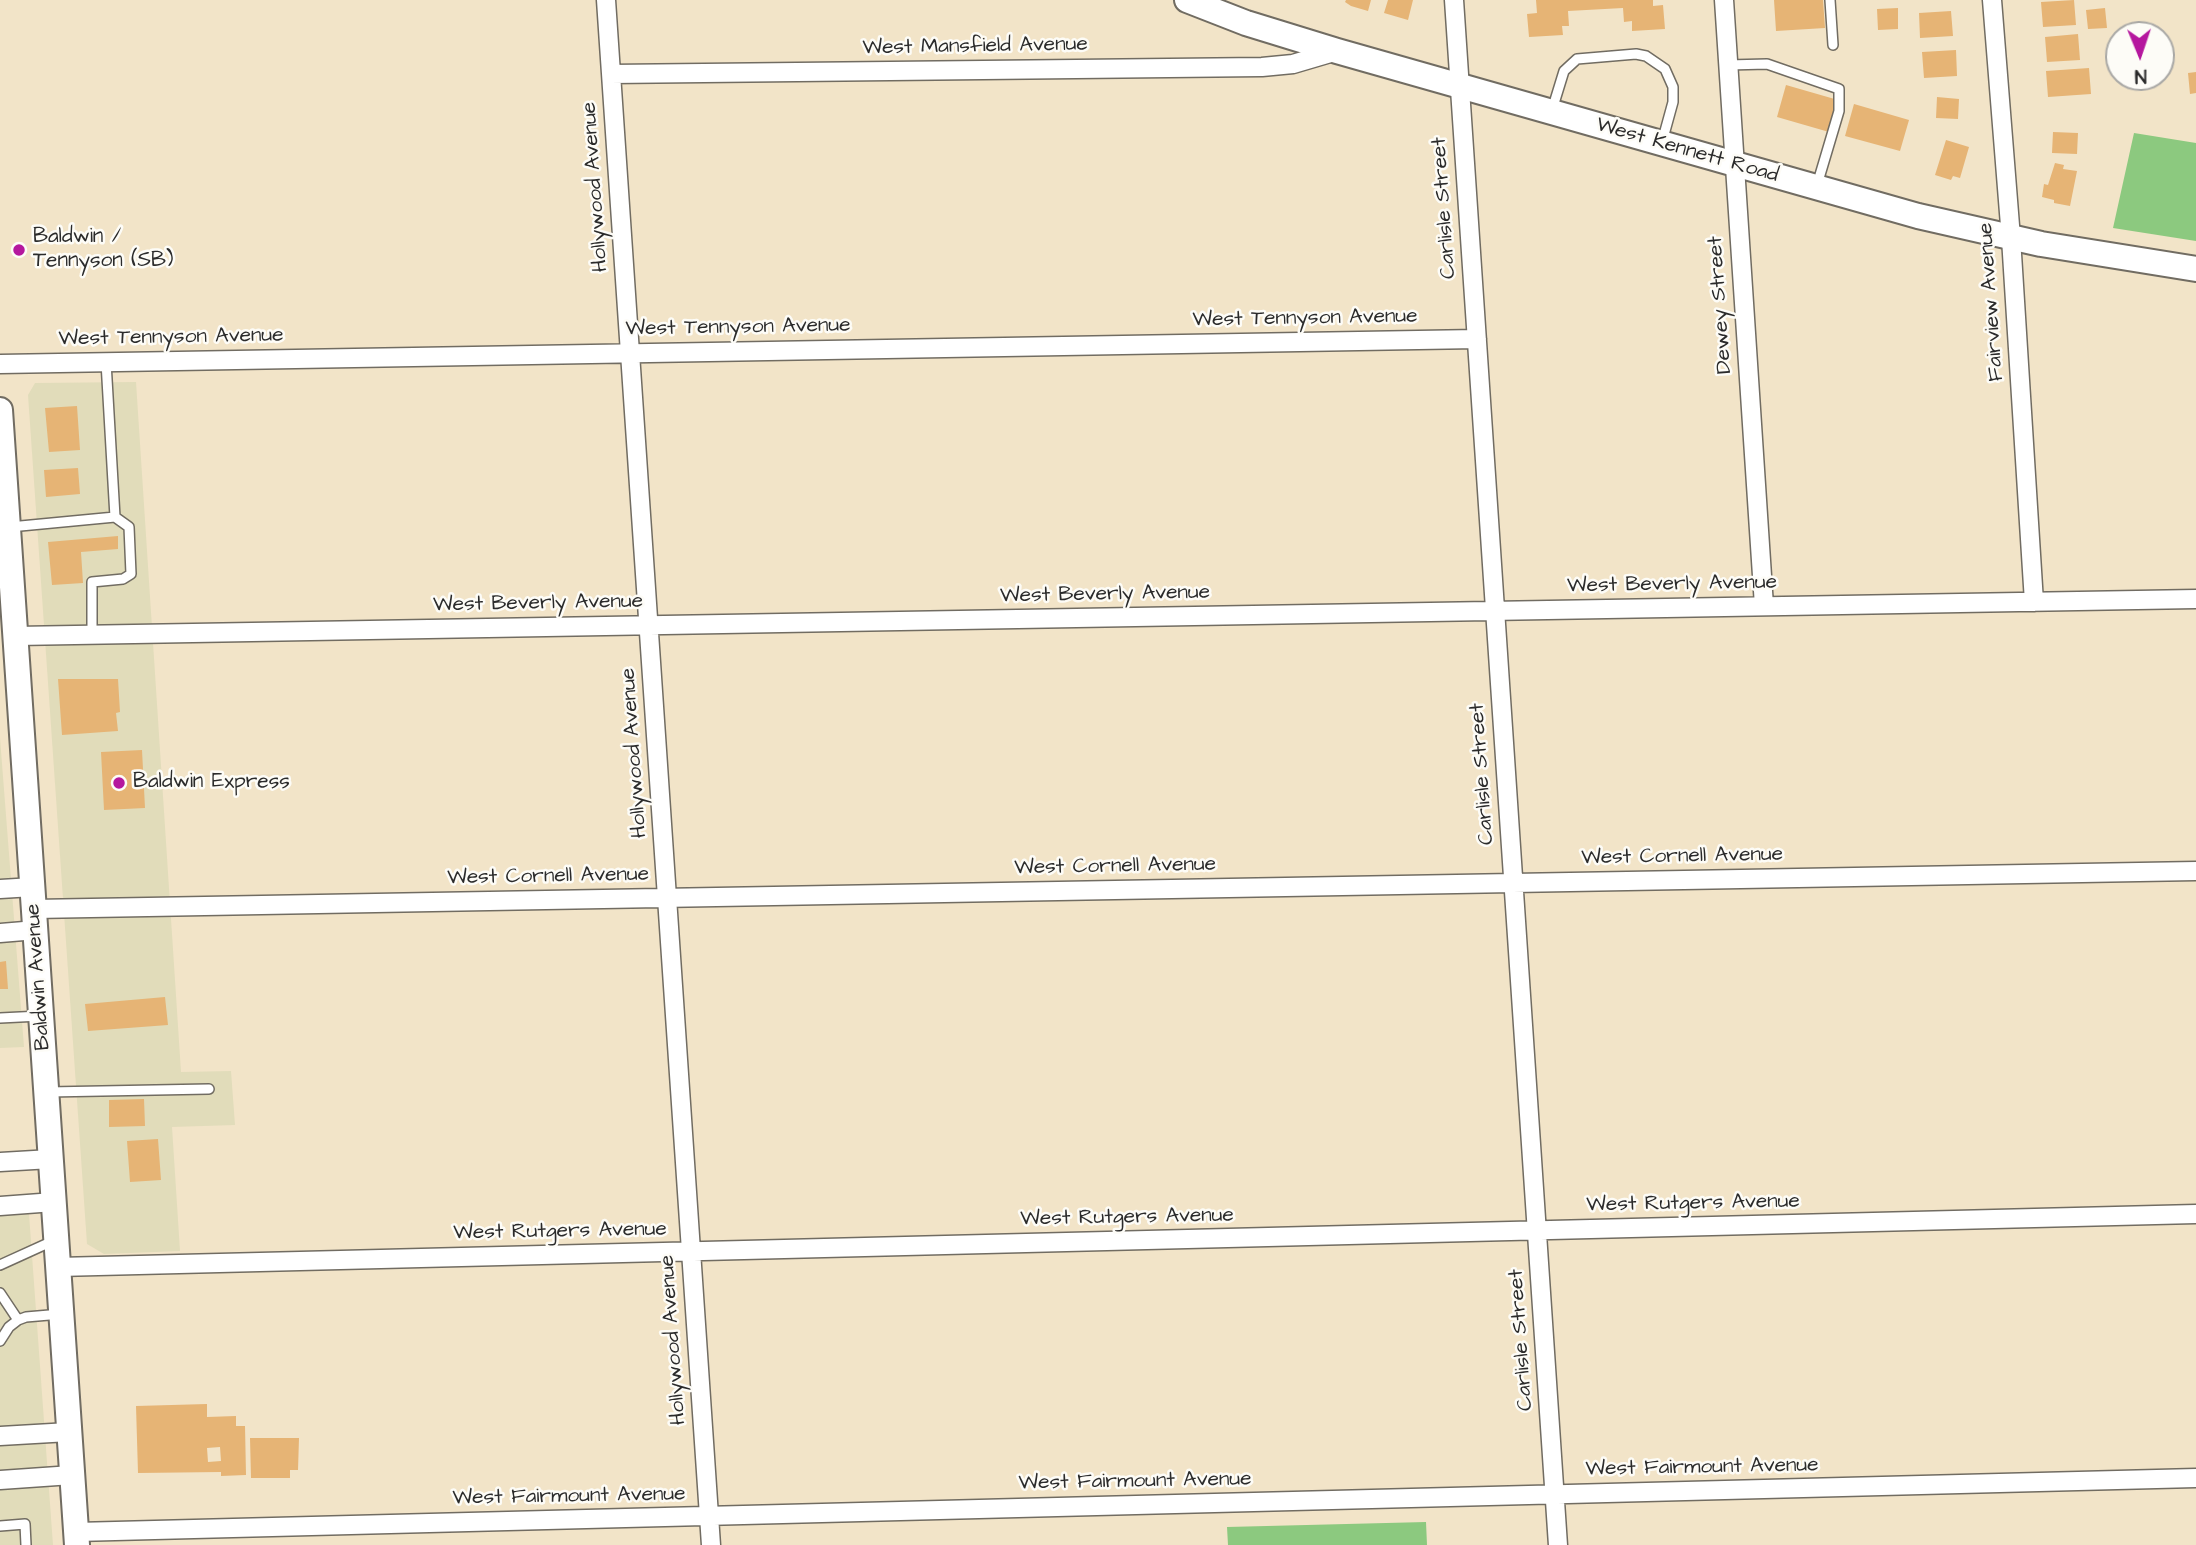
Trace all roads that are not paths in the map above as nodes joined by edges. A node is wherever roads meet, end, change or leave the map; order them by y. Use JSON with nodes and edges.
{"nodes":[{"id":1,"x":606,"y":0,"type":"edge"},
{"id":2,"x":1187,"y":0,"type":"edge"},
{"id":3,"x":1454,"y":0,"type":"edge"},
{"id":4,"x":1724,"y":0,"type":"edge"},
{"id":5,"x":1830,"y":0,"type":"edge"},
{"id":6,"x":1992,"y":0,"type":"edge"},
{"id":7,"x":1833,"y":45,"type":"dead end"},
{"id":8,"x":1337,"y":51,"type":"junction"},
{"id":9,"x":1728,"y":65,"type":"junction"},
{"id":10,"x":611,"y":74,"type":"junction"},
{"id":11,"x":1460,"y":86,"type":"junction"},
{"id":12,"x":1551,"y":112,"type":"junction"},
{"id":13,"x":1661,"y":144,"type":"junction"},
{"id":14,"x":1735,"y":164,"type":"junction"},
{"id":15,"x":1816,"y":188,"type":"junction"},
{"id":16,"x":2011,"y":238,"type":"junction"},
{"id":17,"x":2196,"y":269,"type":"edge"},
{"id":18,"x":1477,"y":338,"type":"junction"},
{"id":19,"x":630,"y":353,"type":"junction"},
{"id":20,"x":106,"y":362,"type":"junction"},
{"id":21,"x":0,"y":363,"type":"edge"},
{"id":22,"x":0,"y":410,"type":"edge"},
{"id":23,"x":116,"y":517,"type":"junction"},
{"id":24,"x":8,"y":527,"type":"junction"},
{"id":25,"x":2196,"y":599,"type":"edge"},
{"id":26,"x":2034,"y":602,"type":"junction"},
{"id":27,"x":1764,"y":607,"type":"junction"},
{"id":28,"x":1495,"y":611,"type":"junction"},
{"id":29,"x":649,"y":625,"type":"junction"},
{"id":30,"x":92,"y":634,"type":"junction"},
{"id":31,"x":9,"y":636,"type":"edge"},
{"id":32,"x":2196,"y":871,"type":"edge"},
{"id":33,"x":1513,"y":883,"type":"junction"},
{"id":34,"x":0,"y":889,"type":"edge"},
{"id":35,"x":667,"y":898,"type":"junction"},
{"id":36,"x":34,"y":909,"type":"junction"},
{"id":37,"x":0,"y":933,"type":"edge"},
{"id":38,"x":41,"y":1016,"type":"junction"},
{"id":39,"x":0,"y":1018,"type":"edge"},
{"id":40,"x":209,"y":1089,"type":"dead end"},
{"id":41,"x":47,"y":1093,"type":"junction"},
{"id":42,"x":51,"y":1158,"type":"junction"},
{"id":43,"x":0,"y":1162,"type":"edge"},
{"id":44,"x":54,"y":1202,"type":"junction"},
{"id":45,"x":0,"y":1206,"type":"edge"},
{"id":46,"x":2196,"y":1214,"type":"edge"},
{"id":47,"x":1537,"y":1231,"type":"junction"},
{"id":48,"x":57,"y":1240,"type":"junction"},
{"id":49,"x":691,"y":1252,"type":"junction"},
{"id":50,"x":0,"y":1265,"type":"edge"},
{"id":51,"x":58,"y":1267,"type":"junction"},
{"id":52,"x":0,"y":1293,"type":"edge"},
{"id":53,"x":61,"y":1314,"type":"junction"},
{"id":54,"x":18,"y":1320,"type":"junction"},
{"id":55,"x":0,"y":1341,"type":"edge"},
{"id":56,"x":69,"y":1432,"type":"junction"},
{"id":57,"x":0,"y":1436,"type":"edge"},
{"id":58,"x":72,"y":1475,"type":"junction"},
{"id":59,"x":2196,"y":1478,"type":"edge"},
{"id":60,"x":0,"y":1480,"type":"edge"},
{"id":61,"x":1555,"y":1494,"type":"junction"},
{"id":62,"x":709,"y":1516,"type":"junction"},
{"id":63,"x":0,"y":1526,"type":"edge"},
{"id":64,"x":76,"y":1538,"type":"edge"},
{"id":65,"x":26,"y":1545,"type":"edge"},
{"id":66,"x":711,"y":1545,"type":"edge"},
{"id":67,"x":1558,"y":1545,"type":"edge"}],
"edges":[{"from":1,"to":10,"type":"street","name":"Hollywood Avenue"},
{"from":2,"to":8,"type":"main road","name":"West Kennett Road"},
{"from":3,"to":11,"type":"street","name":"Carlisle Street"},
{"from":4,"to":9,"type":"street","name":"Dewey Street"},
{"from":5,"to":7,"type":"lane"},
{"from":6,"to":16,"type":"street","name":"Fairview Avenue"},
{"from":8,"to":10,"type":"street","name":"West Mansfield Avenue"},
{"from":8,"to":11,"type":"main road","name":"West Kennett Road"},
{"from":9,"to":14,"type":"street","name":"Dewey Street"},
{"from":9,"to":15,"type":"lane"},
{"from":10,"to":19,"type":"street","name":"Hollywood Avenue"},
{"from":11,"to":12,"type":"main road","name":"West Kennett Road"},
{"from":11,"to":18,"type":"street","name":"Carlisle Street"},
{"from":12,"to":13,"type":"main road","name":"West Kennett Road"},
{"from":12,"to":13,"type":"lane"},
{"from":13,"to":14,"type":"main road","name":"West Kennett Road"},
{"from":14,"to":15,"type":"main road","name":"West Kennett Road"},
{"from":14,"to":27,"type":"street","name":"Dewey Street"},
{"from":15,"to":16,"type":"main road","name":"West Kennett Road"},
{"from":16,"to":17,"type":"main road","name":"West Kennett Road"},
{"from":16,"to":26,"type":"street","name":"Fairview Avenue"},
{"from":18,"to":19,"type":"street","name":"West Tennyson Avenue"},
{"from":18,"to":28,"type":"street","name":"Carlisle Street"},
{"from":19,"to":20,"type":"street","name":"West Tennyson Avenue"},
{"from":19,"to":29,"type":"street","name":"Hollywood Avenue"},
{"from":20,"to":21,"type":"street","name":"West Tennyson Avenue"},
{"from":20,"to":23,"type":"lane"},
{"from":22,"to":24,"type":"main road","name":"Baldwin Avenue"},
{"from":23,"to":24,"type":"lane"},
{"from":23,"to":30,"type":"lane"},
{"from":24,"to":31,"type":"main road","name":"Baldwin Avenue"},
{"from":25,"to":26,"type":"street","name":"West Beverly Avenue"},
{"from":26,"to":27,"type":"street","name":"West Beverly Avenue"},
{"from":27,"to":28,"type":"street","name":"West Beverly Avenue"},
{"from":28,"to":29,"type":"street","name":"West Beverly Avenue"},
{"from":28,"to":33,"type":"street","name":"Carlisle Street"},
{"from":29,"to":30,"type":"street","name":"West Beverly Avenue"},
{"from":29,"to":35,"type":"street","name":"Hollywood Avenue"},
{"from":30,"to":31,"type":"street","name":"West Beverly Avenue"},
{"from":31,"to":36,"type":"main road","name":"Baldwin Avenue"},
{"from":32,"to":33,"type":"street","name":"West Cornell Avenue"},
{"from":33,"to":35,"type":"street","name":"West Cornell Avenue"},
{"from":33,"to":47,"type":"street","name":"Carlisle Street"},
{"from":34,"to":36,"type":"street"},
{"from":35,"to":36,"type":"street","name":"West Cornell Avenue"},
{"from":35,"to":49,"type":"street","name":"Hollywood Avenue"},
{"from":36,"to":37,"type":"street"},
{"from":36,"to":38,"type":"main road","name":"Baldwin Avenue"},
{"from":38,"to":39,"type":"lane"},
{"from":38,"to":41,"type":"main road","name":"Baldwin Avenue"},
{"from":40,"to":41,"type":"lane"},
{"from":41,"to":42,"type":"main road","name":"Baldwin Avenue"},
{"from":42,"to":43,"type":"street"},
{"from":42,"to":44,"type":"main road","name":"Baldwin Avenue"},
{"from":44,"to":45,"type":"street"},
{"from":44,"to":48,"type":"main road","name":"Baldwin Avenue"},
{"from":46,"to":47,"type":"street","name":"West Rutgers Avenue"},
{"from":47,"to":49,"type":"street","name":"West Rutgers Avenue"},
{"from":47,"to":61,"type":"street","name":"Carlisle Street"},
{"from":48,"to":50,"type":"lane"},
{"from":48,"to":51,"type":"main road","name":"Baldwin Avenue"},
{"from":49,"to":51,"type":"street","name":"West Rutgers Avenue"},
{"from":49,"to":62,"type":"street","name":"Hollywood Avenue"},
{"from":51,"to":53,"type":"main road","name":"Baldwin Avenue"},
{"from":52,"to":54,"type":"lane"},
{"from":53,"to":54,"type":"lane"},
{"from":53,"to":56,"type":"main road","name":"Baldwin Avenue"},
{"from":54,"to":55,"type":"lane"},
{"from":56,"to":57,"type":"street"},
{"from":56,"to":58,"type":"main road","name":"Baldwin Avenue"},
{"from":58,"to":60,"type":"street"},
{"from":58,"to":64,"type":"main road","name":"Baldwin Avenue"},
{"from":59,"to":61,"type":"street","name":"West Fairmount Avenue"},
{"from":61,"to":62,"type":"street","name":"West Fairmount Avenue"},
{"from":61,"to":67,"type":"street","name":"Carlisle Street"},
{"from":62,"to":64,"type":"street","name":"West Fairmount Avenue"},
{"from":62,"to":66,"type":"street","name":"Hollywood Avenue"},
{"from":63,"to":65,"type":"lane"}]}
